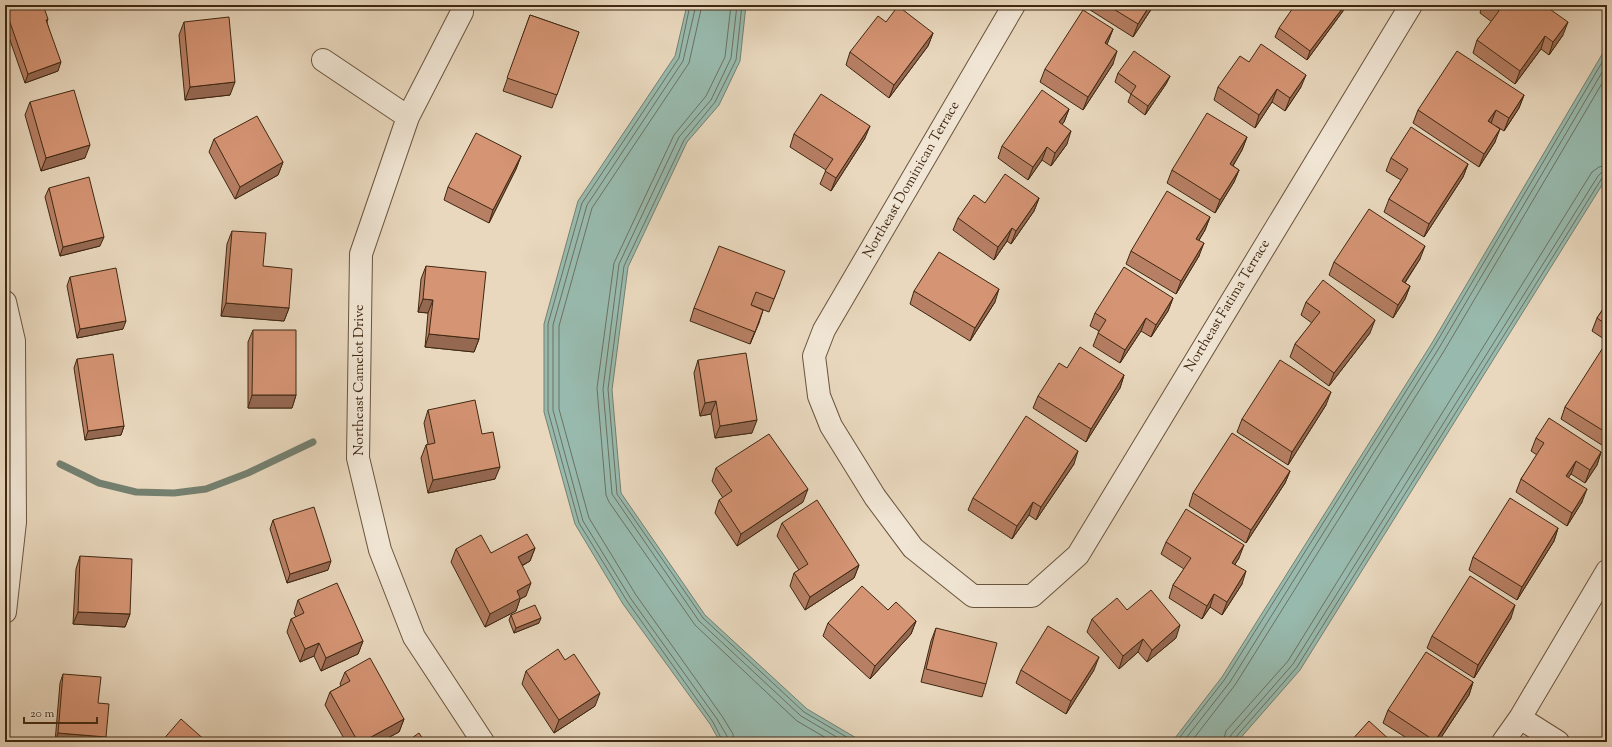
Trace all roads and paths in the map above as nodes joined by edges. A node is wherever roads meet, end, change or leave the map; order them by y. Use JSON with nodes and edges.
{"nodes":[{"id":1,"x":462,"y":5,"type":"edge"},
{"id":2,"x":1014,"y":5,"type":"edge"},
{"id":3,"x":1411,"y":5,"type":"edge"},
{"id":4,"x":323,"y":60,"type":"dead end"},
{"id":5,"x":408,"y":116,"type":"junction"},
{"id":6,"x":5,"y":302,"type":"edge"},
{"id":7,"x":1607,"y":571,"type":"edge"},
{"id":8,"x":1032,"y":596,"type":"joint"},
{"id":9,"x":5,"y":612,"type":"edge"},
{"id":10,"x":1520,"y":718,"type":"junction"},
{"id":11,"x":483,"y":742,"type":"edge"},
{"id":12,"x":1503,"y":742,"type":"edge"},
{"id":13,"x":1558,"y":742,"type":"edge"}],
"edges":[{"from":1,"to":5,"type":"street","name":"Northeast Camelot Drive"},
{"from":2,"to":8,"type":"street","name":"Northeast Dominican Terrace"},
{"from":3,"to":8,"type":"street","name":"Northeast Fatima Terrace"},
{"from":4,"to":5,"type":"street"},
{"from":5,"to":11,"type":"street","name":"Northeast Camelot Drive"},
{"from":6,"to":9,"type":"street"},
{"from":7,"to":10,"type":"street"},
{"from":10,"to":12,"type":"street"},
{"from":10,"to":13,"type":"street"}]}
